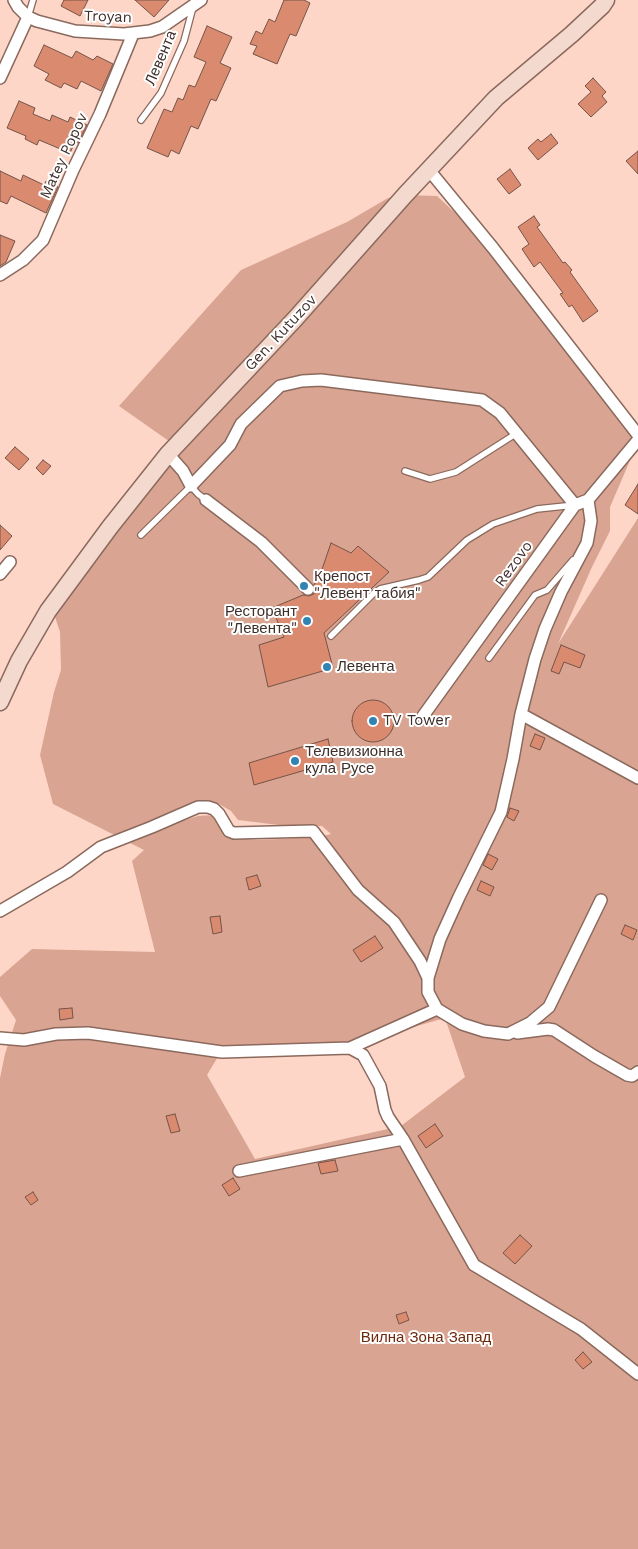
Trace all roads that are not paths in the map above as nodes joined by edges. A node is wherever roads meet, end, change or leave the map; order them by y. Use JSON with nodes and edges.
{"nodes":[{"id":1,"x":14,"y":0,"type":"edge"},
{"id":2,"x":33,"y":0,"type":"edge"},
{"id":3,"x":606,"y":0,"type":"edge"},
{"id":4,"x":197,"y":1,"type":"edge"},
{"id":5,"x":28,"y":17,"type":"junction"},
{"id":6,"x":133,"y":34,"type":"junction"},
{"id":7,"x":0,"y":78,"type":"edge"},
{"id":8,"x":141,"y":120,"type":"dead end"},
{"id":9,"x":429,"y":170,"type":"junction"},
{"id":10,"x":0,"y":275,"type":"edge"},
{"id":11,"x":517,"y":434,"type":"junction"},
{"id":12,"x":638,"y":435,"type":"edge"},
{"id":13,"x":638,"y":440,"type":"edge"},
{"id":14,"x":168,"y":454,"type":"junction"},
{"id":15,"x":405,"y":471,"type":"dead end"},
{"id":16,"x":191,"y":486,"type":"junction"},
{"id":17,"x":206,"y":500,"type":"joint"},
{"id":18,"x":588,"y":500,"type":"junction"},
{"id":19,"x":574,"y":505,"type":"junction"},
{"id":20,"x":141,"y":536,"type":"dead end"},
{"id":21,"x":587,"y":543,"type":"junction"},
{"id":22,"x":10,"y":562,"type":"dead end"},
{"id":23,"x":0,"y":574,"type":"edge"},
{"id":24,"x":308,"y":589,"type":"dead end"},
{"id":25,"x":331,"y":636,"type":"dead end"},
{"id":26,"x":489,"y":658,"type":"dead end"},
{"id":27,"x":0,"y":702,"type":"edge"},
{"id":28,"x":521,"y":714,"type":"junction"},
{"id":29,"x":423,"y":716,"type":"dead end"},
{"id":30,"x":638,"y":778,"type":"edge"},
{"id":31,"x":601,"y":900,"type":"dead end"},
{"id":32,"x":0,"y":911,"type":"edge"},
{"id":33,"x":428,"y":978,"type":"junction"},
{"id":34,"x":436,"y":1009,"type":"junction"},
{"id":35,"x":508,"y":1034,"type":"junction"},
{"id":36,"x":0,"y":1038,"type":"edge"},
{"id":37,"x":350,"y":1048,"type":"junction"},
{"id":38,"x":638,"y":1072,"type":"edge"},
{"id":39,"x":403,"y":1139,"type":"junction"},
{"id":40,"x":239,"y":1171,"type":"dead end"},
{"id":41,"x":638,"y":1374,"type":"edge"}],
"edges":[{"from":1,"to":5,"type":"street"},
{"from":2,"to":5,"type":"lane"},
{"from":3,"to":9,"type":"street","name":"Gen. Kutuzov"},
{"from":4,"to":6,"type":"street","name":"Troyan"},
{"from":4,"to":8,"type":"lane","name":"Левента"},
{"from":5,"to":6,"type":"street","name":"Troyan"},
{"from":5,"to":7,"type":"street"},
{"from":6,"to":10,"type":"street","name":"Matey Popov"},
{"from":9,"to":12,"type":"street"},
{"from":9,"to":14,"type":"street","name":"Gen. Kutuzov"},
{"from":11,"to":15,"type":"lane"},
{"from":11,"to":16,"type":"street"},
{"from":11,"to":19,"type":"street"},
{"from":13,"to":18,"type":"street"},
{"from":14,"to":16,"type":"street"},
{"from":14,"to":27,"type":"street","name":"Gen. Kutuzov"},
{"from":16,"to":17,"type":"lane"},
{"from":16,"to":20,"type":"lane"},
{"from":17,"to":24,"type":"street"},
{"from":18,"to":19,"type":"street"},
{"from":18,"to":21,"type":"street"},
{"from":19,"to":25,"type":"lane"},
{"from":19,"to":29,"type":"street","name":"Rezovo"},
{"from":21,"to":26,"type":"lane"},
{"from":21,"to":28,"type":"street"},
{"from":22,"to":23,"type":"street"},
{"from":28,"to":30,"type":"street"},
{"from":28,"to":33,"type":"street"},
{"from":31,"to":35,"type":"street"},
{"from":32,"to":33,"type":"street"},
{"from":33,"to":34,"type":"street"},
{"from":34,"to":35,"type":"street"},
{"from":34,"to":37,"type":"street"},
{"from":35,"to":38,"type":"street"},
{"from":36,"to":37,"type":"street"},
{"from":37,"to":39,"type":"street"},
{"from":39,"to":40,"type":"street"},
{"from":39,"to":41,"type":"street"}]}
